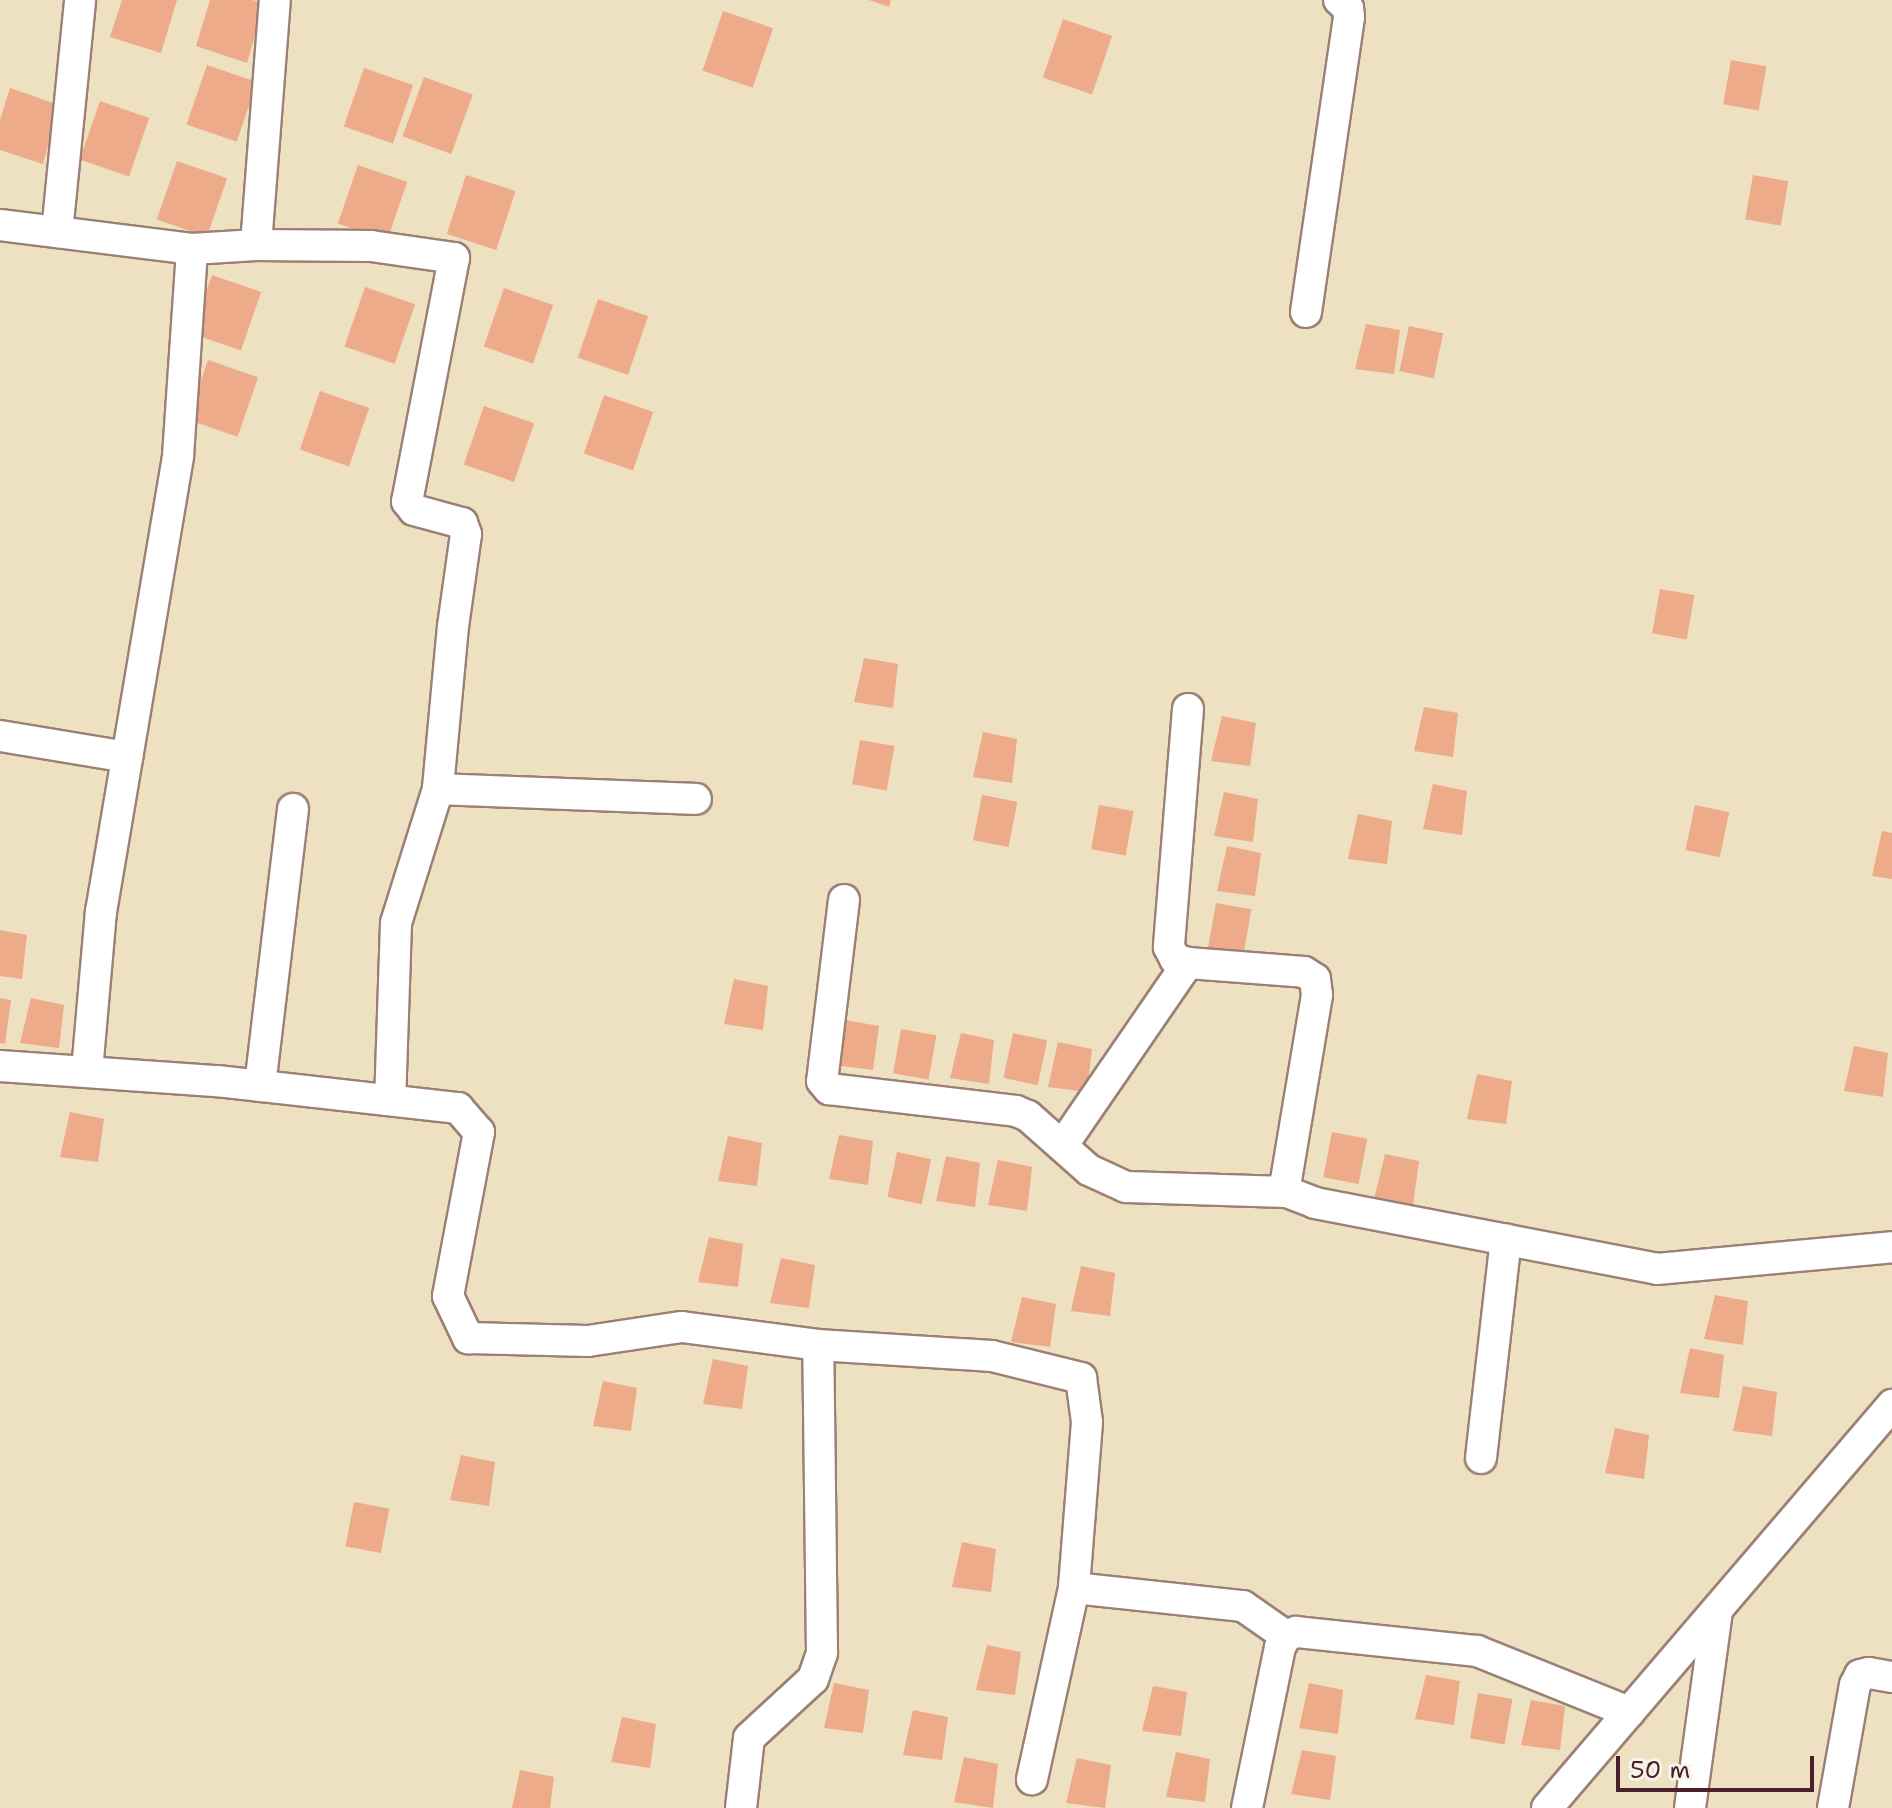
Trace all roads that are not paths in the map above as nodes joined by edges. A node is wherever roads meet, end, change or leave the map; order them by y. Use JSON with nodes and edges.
{"nodes":[{"id":1,"x":80,"y":0,"type":"edge"},
{"id":2,"x":275,"y":0,"type":"edge"},
{"id":3,"x":1339,"y":0,"type":"edge"},
{"id":4,"x":0,"y":225,"type":"edge"},
{"id":5,"x":57,"y":232,"type":"junction"},
{"id":6,"x":256,"y":245,"type":"junction"},
{"id":7,"x":192,"y":249,"type":"junction"},
{"id":8,"x":1306,"y":312,"type":"dead end"},
{"id":9,"x":1188,"y":709,"type":"dead end"},
{"id":10,"x":0,"y":736,"type":"edge"},
{"id":11,"x":127,"y":757,"type":"junction"},
{"id":12,"x":438,"y":789,"type":"junction"},
{"id":13,"x":696,"y":799,"type":"dead end"},
{"id":14,"x":293,"y":809,"type":"dead end"},
{"id":15,"x":844,"y":900,"type":"dead end"},
{"id":16,"x":1188,"y":963,"type":"junction"},
{"id":17,"x":0,"y":1066,"type":"edge"},
{"id":18,"x":87,"y":1071,"type":"junction"},
{"id":19,"x":260,"y":1086,"type":"junction"},
{"id":20,"x":390,"y":1100,"type":"junction"},
{"id":21,"x":1062,"y":1146,"type":"junction"},
{"id":22,"x":1287,"y":1192,"type":"junction"},
{"id":23,"x":1506,"y":1239,"type":"junction"},
{"id":24,"x":1892,"y":1247,"type":"edge"},
{"id":25,"x":818,"y":1345,"type":"junction"},
{"id":26,"x":1892,"y":1405,"type":"edge"},
{"id":27,"x":1481,"y":1458,"type":"dead end"},
{"id":28,"x":1074,"y":1588,"type":"junction"},
{"id":29,"x":1717,"y":1610,"type":"junction"},
{"id":30,"x":1286,"y":1636,"type":"junction"},
{"id":31,"x":1892,"y":1677,"type":"edge"},
{"id":32,"x":1629,"y":1712,"type":"junction"},
{"id":33,"x":1032,"y":1779,"type":"dead end"},
{"id":34,"x":741,"y":1808,"type":"edge"},
{"id":35,"x":1247,"y":1808,"type":"edge"},
{"id":36,"x":1547,"y":1808,"type":"edge"},
{"id":37,"x":1690,"y":1808,"type":"edge"},
{"id":38,"x":1833,"y":1808,"type":"edge"}],
"edges":[{"from":1,"to":5,"type":"street"},
{"from":2,"to":6,"type":"street"},
{"from":3,"to":8,"type":"street"},
{"from":4,"to":5,"type":"street"},
{"from":5,"to":7,"type":"street"},
{"from":6,"to":7,"type":"street"},
{"from":6,"to":12,"type":"street"},
{"from":7,"to":11,"type":"street"},
{"from":9,"to":16,"type":"street"},
{"from":10,"to":11,"type":"street"},
{"from":11,"to":18,"type":"street"},
{"from":12,"to":13,"type":"street"},
{"from":12,"to":20,"type":"street"},
{"from":14,"to":19,"type":"street"},
{"from":15,"to":21,"type":"street"},
{"from":16,"to":21,"type":"street"},
{"from":16,"to":22,"type":"street"},
{"from":17,"to":18,"type":"street"},
{"from":18,"to":19,"type":"street"},
{"from":19,"to":20,"type":"street"},
{"from":20,"to":25,"type":"street"},
{"from":21,"to":22,"type":"street"},
{"from":22,"to":23,"type":"street"},
{"from":23,"to":24,"type":"street"},
{"from":23,"to":27,"type":"street"},
{"from":25,"to":28,"type":"street"},
{"from":25,"to":34,"type":"street"},
{"from":26,"to":29,"type":"street"},
{"from":28,"to":30,"type":"street"},
{"from":28,"to":33,"type":"street"},
{"from":29,"to":32,"type":"street"},
{"from":29,"to":37,"type":"street"},
{"from":30,"to":32,"type":"street"},
{"from":30,"to":35,"type":"street"},
{"from":31,"to":38,"type":"street"},
{"from":32,"to":36,"type":"street"}]}
